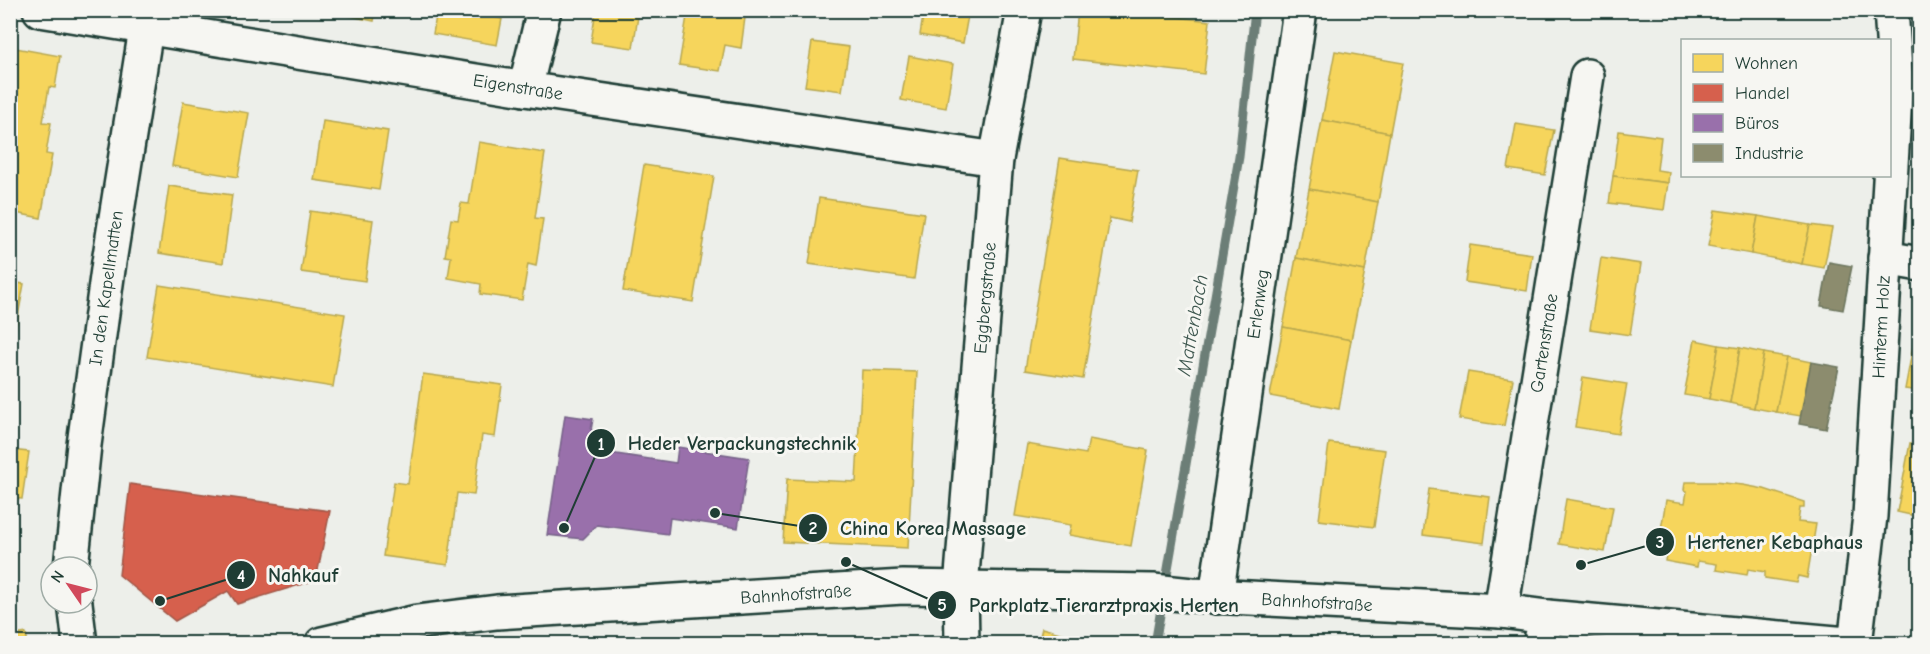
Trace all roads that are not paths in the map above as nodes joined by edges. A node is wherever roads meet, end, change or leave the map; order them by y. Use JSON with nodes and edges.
{"nodes":[{"id":1,"x":40,"y":10,"type":"edge"},
{"id":2,"x":544,"y":10,"type":"edge"},
{"id":3,"x":1024,"y":10,"type":"edge"},
{"id":4,"x":1300,"y":10,"type":"edge"},
{"id":5,"x":1891,"y":10,"type":"edge"},
{"id":6,"x":148,"y":19,"type":"edge"},
{"id":7,"x":1587,"y":76,"type":"dead end"},
{"id":8,"x":525,"y":89,"type":"junction"},
{"id":9,"x":996,"y":159,"type":"junction"},
{"id":10,"x":1891,"y":161,"type":"edge"},
{"id":11,"x":1890,"y":177,"type":"edge"},
{"id":12,"x":1885,"y":258,"type":"junction"},
{"id":13,"x":1920,"y":264,"type":"edge"},
{"id":14,"x":72,"y":555,"type":"edge"},
{"id":15,"x":961,"y":588,"type":"junction"},
{"id":16,"x":1204,"y":596,"type":"junction"},
{"id":17,"x":1501,"y":611,"type":"junction"},
{"id":18,"x":76,"y":615,"type":"edge"},
{"id":19,"x":1544,"y":630,"type":"edge"},
{"id":20,"x":80,"y":644,"type":"edge"},
{"id":21,"x":322,"y":644,"type":"edge"},
{"id":22,"x":962,"y":644,"type":"edge"},
{"id":23,"x":1847,"y":644,"type":"edge"},
{"id":24,"x":1855,"y":644,"type":"edge"}],
"edges":[{"from":1,"to":6,"type":"street","name":"Eigenstraße"},
{"from":2,"to":8,"type":"street"},
{"from":3,"to":9,"type":"street","name":"Eggbergstraße"},
{"from":4,"to":16,"type":"street","name":"Erlenweg"},
{"from":5,"to":10,"type":"street","name":"Hinterm Holz"},
{"from":6,"to":8,"type":"street","name":"Eigenstraße"},
{"from":6,"to":14,"type":"street","name":"In den Kapellmatten"},
{"from":7,"to":17,"type":"street","name":"Gartenstraße"},
{"from":8,"to":9,"type":"street","name":"Eigenstraße"},
{"from":9,"to":15,"type":"street","name":"Eggbergstraße"},
{"from":11,"to":12,"type":"street","name":"Hinterm Holz"},
{"from":12,"to":13,"type":"street"},
{"from":12,"to":24,"type":"street","name":"Hinterm Holz"},
{"from":15,"to":16,"type":"street","name":"Bahnhofstraße"},
{"from":15,"to":21,"type":"street","name":"Bahnhofstraße"},
{"from":15,"to":22,"type":"street","name":"Eggbergstraße"},
{"from":16,"to":17,"type":"street","name":"Bahnhofstraße"},
{"from":17,"to":19,"type":"street","name":"Bahnhofstraße"},
{"from":18,"to":20,"type":"street"},
{"from":19,"to":23,"type":"street","name":"Bahnhofstraße"}]}
